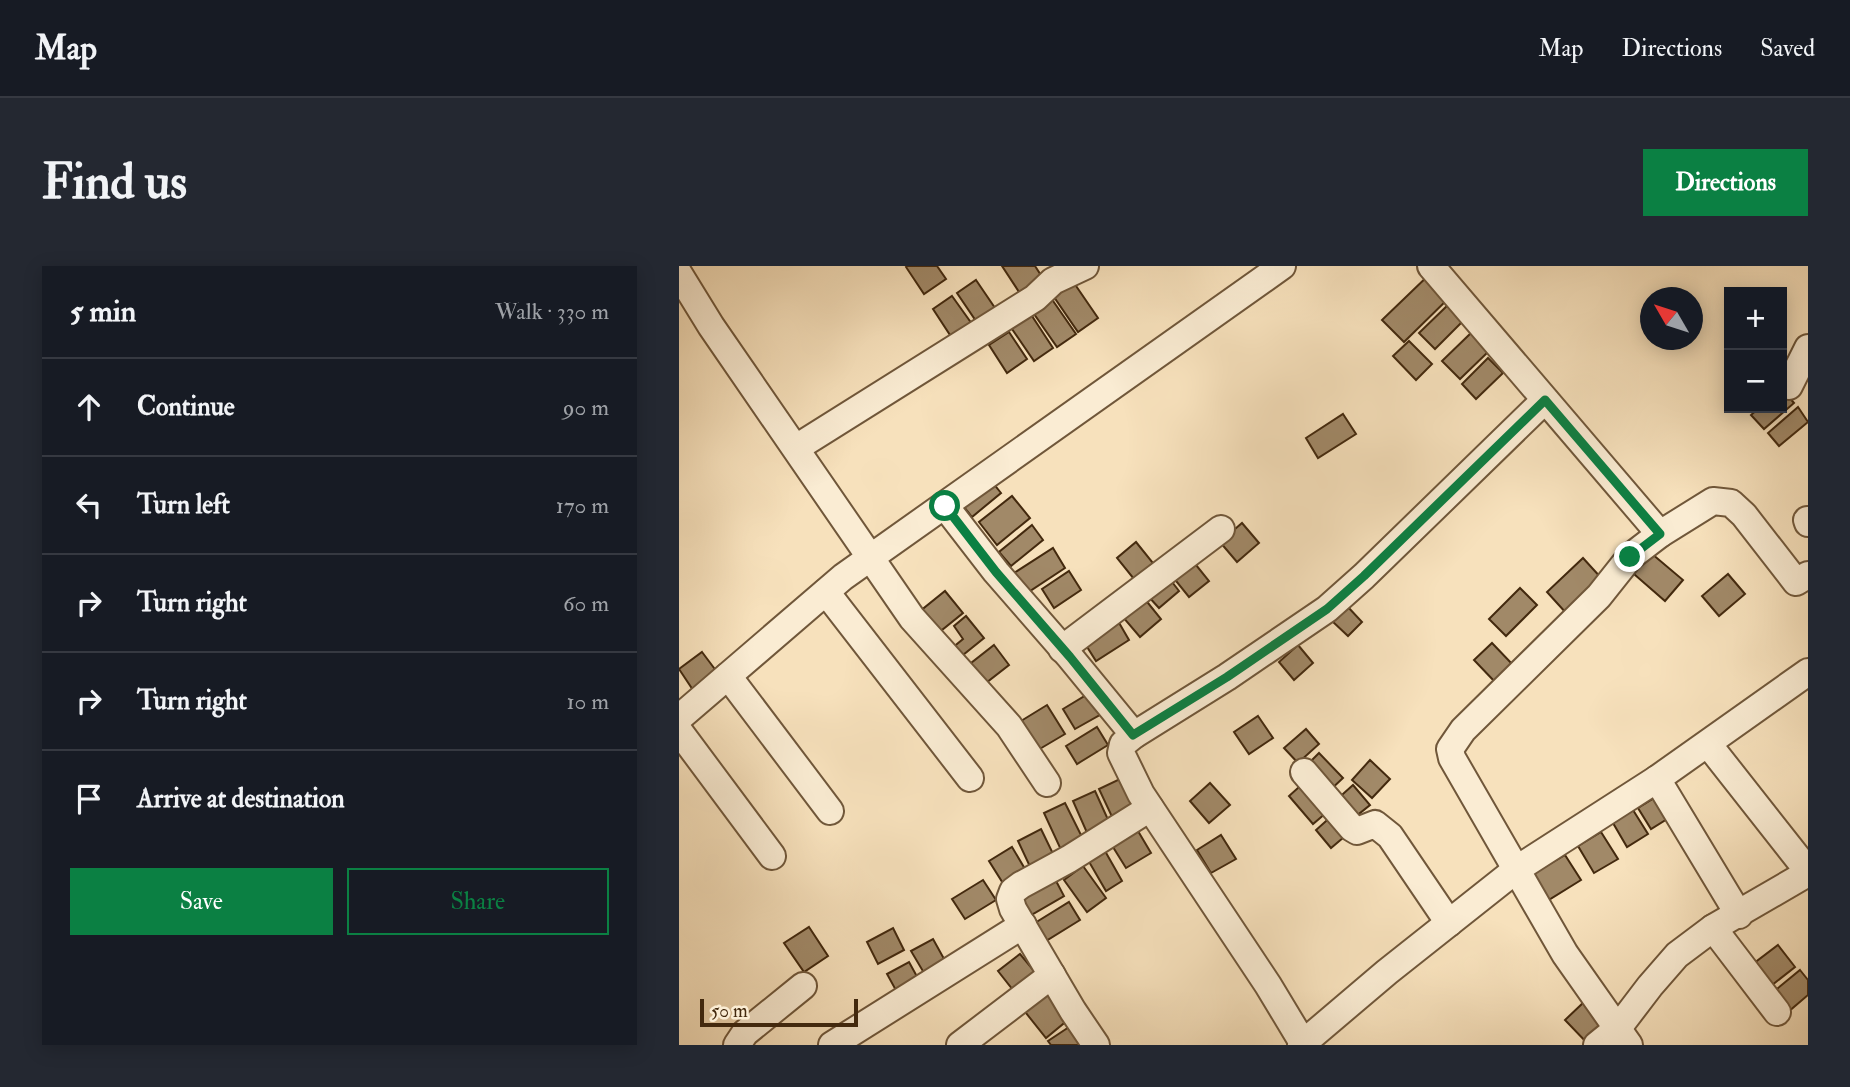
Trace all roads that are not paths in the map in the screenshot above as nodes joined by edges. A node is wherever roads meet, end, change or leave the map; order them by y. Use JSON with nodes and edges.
{"nodes":[{"id":1,"x":1085,"y":266,"type":"edge"},
{"id":2,"x":1282,"y":266,"type":"edge"},
{"id":3,"x":1431,"y":266,"type":"edge"},
{"id":4,"x":1048,"y":273,"type":"edge"},
{"id":5,"x":679,"y":274,"type":"edge"},
{"id":6,"x":1808,"y":348,"type":"edge"},
{"id":7,"x":1789,"y":386,"type":"dead end"},
{"id":8,"x":1545,"y":400,"type":"junction"},
{"id":9,"x":796,"y":448,"type":"junction"},
{"id":10,"x":945,"y":506,"type":"junction"},
{"id":11,"x":1221,"y":529,"type":"dead end"},
{"id":12,"x":1660,"y":534,"type":"junction"},
{"id":13,"x":871,"y":558,"type":"junction"},
{"id":14,"x":1808,"y":575,"type":"edge"},
{"id":15,"x":826,"y":592,"type":"junction"},
{"id":16,"x":1062,"y":649,"type":"junction"},
{"id":17,"x":1808,"y":672,"type":"edge"},
{"id":18,"x":729,"y":676,"type":"junction"},
{"id":19,"x":679,"y":718,"type":"edge"},
{"id":20,"x":679,"y":731,"type":"edge"},
{"id":21,"x":1133,"y":735,"type":"junction"},
{"id":22,"x":1708,"y":744,"type":"junction"},
{"id":23,"x":1304,"y":772,"type":"dead end"},
{"id":24,"x":969,"y":778,"type":"dead end"},
{"id":25,"x":1657,"y":779,"type":"junction"},
{"id":26,"x":1047,"y":783,"type":"dead end"},
{"id":27,"x":1150,"y":808,"type":"junction"},
{"id":28,"x":830,"y":811,"type":"dead end"},
{"id":29,"x":772,"y":856,"type":"dead end"},
{"id":30,"x":1517,"y":870,"type":"junction"},
{"id":31,"x":1808,"y":872,"type":"edge"},
{"id":32,"x":1739,"y":915,"type":"junction"},
{"id":33,"x":1449,"y":923,"type":"junction"},
{"id":34,"x":1023,"y":925,"type":"junction"},
{"id":35,"x":1713,"y":928,"type":"junction"},
{"id":36,"x":1052,"y":975,"type":"junction"},
{"id":37,"x":803,"y":986,"type":"dead end"},
{"id":38,"x":1777,"y":1012,"type":"dead end"},
{"id":39,"x":1623,"y":1036,"type":"edge"},
{"id":40,"x":1309,"y":1042,"type":"edge"},
{"id":41,"x":737,"y":1045,"type":"edge"},
{"id":42,"x":832,"y":1045,"type":"edge"},
{"id":43,"x":960,"y":1045,"type":"edge"},
{"id":44,"x":1097,"y":1045,"type":"edge"},
{"id":45,"x":1597,"y":1045,"type":"edge"}],
"edges":[{"from":1,"to":4,"type":"street"},
{"from":2,"to":10,"type":"street"},
{"from":3,"to":8,"type":"street"},
{"from":4,"to":9,"type":"street"},
{"from":5,"to":9,"type":"street"},
{"from":6,"to":7,"type":"street"},
{"from":8,"to":12,"type":"street"},
{"from":8,"to":21,"type":"street"},
{"from":9,"to":13,"type":"street"},
{"from":10,"to":13,"type":"street"},
{"from":10,"to":16,"type":"street"},
{"from":11,"to":16,"type":"street"},
{"from":12,"to":14,"type":"street"},
{"from":12,"to":30,"type":"street"},
{"from":13,"to":15,"type":"street"},
{"from":13,"to":26,"type":"street"},
{"from":15,"to":18,"type":"street"},
{"from":15,"to":24,"type":"street"},
{"from":16,"to":21,"type":"street"},
{"from":17,"to":22,"type":"street"},
{"from":18,"to":19,"type":"street"},
{"from":18,"to":28,"type":"street"},
{"from":20,"to":29,"type":"street"},
{"from":21,"to":27,"type":"street"},
{"from":22,"to":25,"type":"street"},
{"from":22,"to":31,"type":"street"},
{"from":23,"to":33,"type":"street"},
{"from":25,"to":30,"type":"street"},
{"from":25,"to":32,"type":"street"},
{"from":27,"to":34,"type":"street"},
{"from":27,"to":40,"type":"street"},
{"from":30,"to":33,"type":"street"},
{"from":30,"to":39,"type":"street"},
{"from":31,"to":32,"type":"street"},
{"from":32,"to":35,"type":"street"},
{"from":33,"to":40,"type":"street"},
{"from":34,"to":36,"type":"street"},
{"from":34,"to":42,"type":"street"},
{"from":35,"to":38,"type":"street"},
{"from":35,"to":39,"type":"street"},
{"from":36,"to":43,"type":"street"},
{"from":36,"to":44,"type":"street"},
{"from":37,"to":41,"type":"street"},
{"from":39,"to":45,"type":"street"}]}
